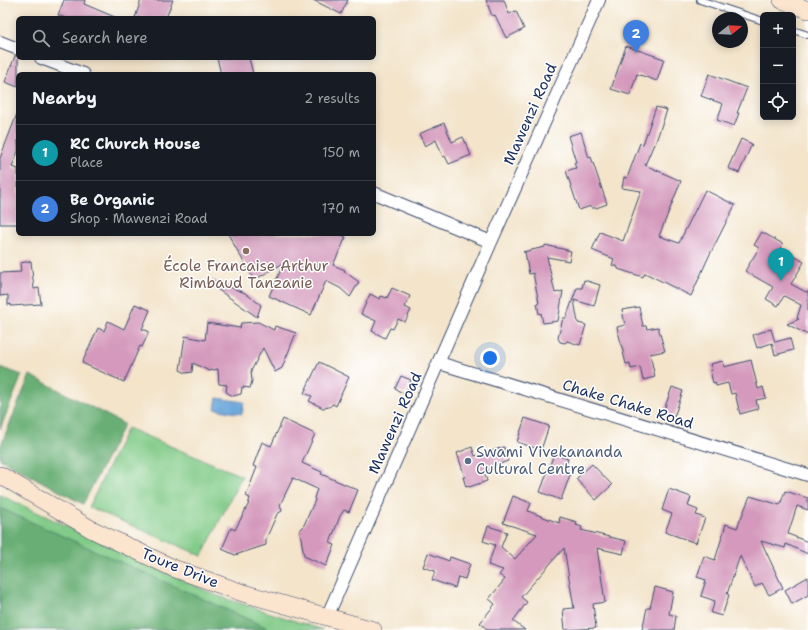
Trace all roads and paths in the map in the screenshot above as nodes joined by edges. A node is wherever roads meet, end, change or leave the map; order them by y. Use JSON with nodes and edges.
{"nodes":[{"id":1,"x":598,"y":0,"type":"edge"},
{"id":2,"x":700,"y":0,"type":"edge"},
{"id":3,"x":782,"y":0,"type":"edge"},
{"id":4,"x":808,"y":10,"type":"edge"},
{"id":5,"x":760,"y":20,"type":"edge"},
{"id":6,"x":796,"y":31,"type":"edge"},
{"id":7,"x":808,"y":35,"type":"edge"},
{"id":8,"x":0,"y":42,"type":"edge"},
{"id":9,"x":16,"y":48,"type":"edge"},
{"id":10,"x":46,"y":60,"type":"edge"},
{"id":11,"x":77,"y":72,"type":"edge"},
{"id":12,"x":376,"y":194,"type":"edge"},
{"id":13,"x":490,"y":242,"type":"junction"},
{"id":14,"x":439,"y":363,"type":"junction"},
{"id":15,"x":0,"y":475,"type":"edge"},
{"id":16,"x":808,"y":475,"type":"edge"},
{"id":17,"x":327,"y":617,"type":"junction"},
{"id":18,"x":373,"y":630,"type":"edge"}],
"edges":[{"from":1,"to":13,"type":"street","name":"Mawenzi Road"},
{"from":2,"to":5,"type":"lane"},
{"from":3,"to":4,"type":"street"},
{"from":6,"to":7,"type":"lane"},
{"from":8,"to":9,"type":"street"},
{"from":10,"to":11,"type":"street"},
{"from":12,"to":13,"type":"street"},
{"from":13,"to":14,"type":"street","name":"Mawenzi Road"},
{"from":14,"to":16,"type":"street","name":"Chake Chake Road"},
{"from":14,"to":17,"type":"street","name":"Mawenzi Road"},
{"from":15,"to":17,"type":"street","name":"Toure Drive"},
{"from":17,"to":18,"type":"street","name":"Toure Drive"}]}
